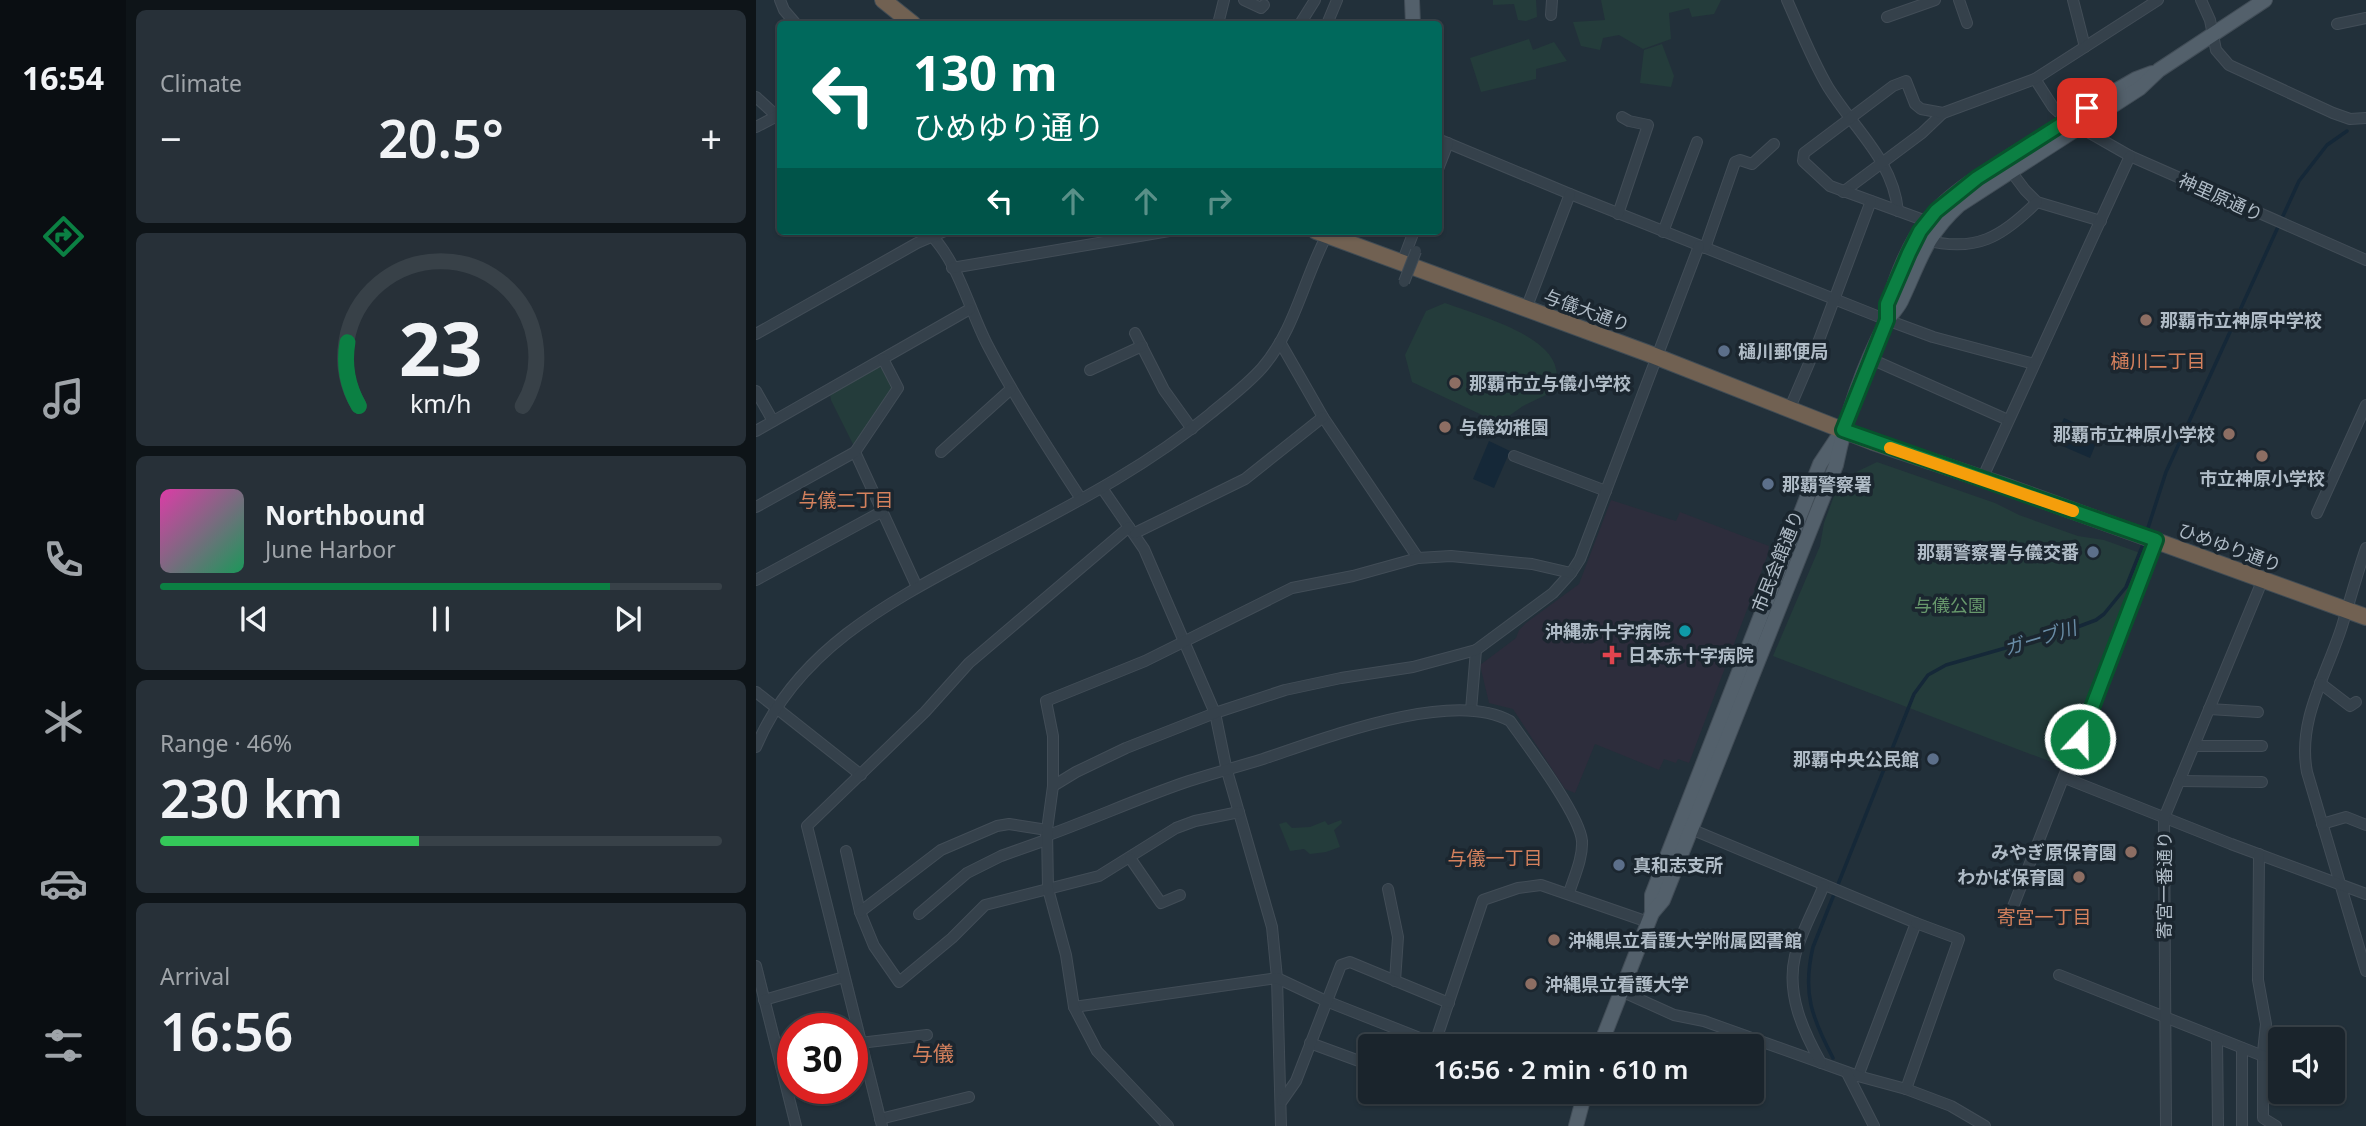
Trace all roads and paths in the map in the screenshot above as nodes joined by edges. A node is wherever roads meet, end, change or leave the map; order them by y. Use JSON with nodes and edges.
{"nodes":[{"id":1,"x":780,"y":0,"type":"edge"},
{"id":2,"x":883,"y":0,"type":"edge"},
{"id":3,"x":1224,"y":0,"type":"edge"},
{"id":4,"x":1244,"y":0,"type":"edge"},
{"id":5,"x":1315,"y":0,"type":"edge"},
{"id":6,"x":1337,"y":0,"type":"edge"},
{"id":7,"x":1412,"y":0,"type":"edge"},
{"id":8,"x":1552,"y":0,"type":"edge"},
{"id":9,"x":1787,"y":0,"type":"edge"},
{"id":10,"x":1935,"y":0,"type":"edge"},
{"id":11,"x":1959,"y":0,"type":"edge"},
{"id":12,"x":2073,"y":0,"type":"edge"},
{"id":13,"x":2158,"y":0,"type":"edge"},
{"id":14,"x":2201,"y":0,"type":"edge"},
{"id":15,"x":2265,"y":0,"type":"edge"},
{"id":16,"x":1264,"y":5,"type":"dead end"},
{"id":17,"x":1551,"y":15,"type":"dead end"},
{"id":18,"x":1887,"y":17,"type":"dead end"},
{"id":19,"x":2366,"y":18,"type":"edge"},
{"id":20,"x":794,"y":21,"type":"edge"},
{"id":21,"x":910,"y":21,"type":"edge"},
{"id":22,"x":1219,"y":21,"type":"edge"},
{"id":23,"x":1302,"y":21,"type":"edge"},
{"id":24,"x":1328,"y":21,"type":"edge"},
{"id":25,"x":1413,"y":21,"type":"edge"},
{"id":26,"x":1967,"y":23,"type":"dead end"},
{"id":27,"x":2337,"y":24,"type":"dead end"},
{"id":28,"x":2213,"y":36,"type":"junction"},
{"id":29,"x":2085,"y":47,"type":"junction"},
{"id":30,"x":2035,"y":79,"type":"junction"},
{"id":31,"x":756,"y":97,"type":"edge"},
{"id":32,"x":1942,"y":113,"type":"junction"},
{"id":33,"x":777,"y":116,"type":"edge"},
{"id":34,"x":1622,"y":117,"type":"dead end"},
{"id":35,"x":2366,"y":118,"type":"edge"},
{"id":36,"x":777,"y":119,"type":"edge"},
{"id":37,"x":1850,"y":119,"type":"junction"},
{"id":38,"x":2073,"y":124,"type":"junction"},
{"id":39,"x":756,"y":127,"type":"edge"},
{"id":40,"x":1443,"y":141,"type":"edge"},
{"id":41,"x":1697,"y":142,"type":"dead end"},
{"id":42,"x":1774,"y":144,"type":"dead end"},
{"id":43,"x":2130,"y":156,"type":"junction"},
{"id":44,"x":1883,"y":163,"type":"junction"},
{"id":45,"x":2007,"y":166,"type":"junction"},
{"id":46,"x":1843,"y":192,"type":"junction"},
{"id":47,"x":1570,"y":194,"type":"junction"},
{"id":48,"x":1871,"y":201,"type":"junction"},
{"id":49,"x":2037,"y":202,"type":"junction"},
{"id":50,"x":1898,"y":211,"type":"junction"},
{"id":51,"x":1618,"y":214,"type":"junction"},
{"id":52,"x":1926,"y":221,"type":"junction"},
{"id":53,"x":2101,"y":221,"type":"junction"},
{"id":54,"x":1663,"y":232,"type":"junction"},
{"id":55,"x":927,"y":235,"type":"edge"},
{"id":56,"x":932,"y":235,"type":"edge"},
{"id":57,"x":1146,"y":235,"type":"edge"},
{"id":58,"x":1323,"y":235,"type":"edge"},
{"id":59,"x":1332,"y":235,"type":"edge"},
{"id":60,"x":1412,"y":235,"type":"edge"},
{"id":61,"x":1922,"y":239,"type":"junction"},
{"id":62,"x":1702,"y":247,"type":"junction"},
{"id":63,"x":1416,"y":251,"type":"dead end"},
{"id":64,"x":2366,"y":260,"type":"edge"},
{"id":65,"x":1402,"y":263,"type":"junction"},
{"id":66,"x":953,"y":268,"type":"junction"},
{"id":67,"x":1404,"y":282,"type":"dead end"},
{"id":68,"x":1834,"y":300,"type":"junction"},
{"id":69,"x":970,"y":309,"type":"junction"},
{"id":70,"x":1526,"y":309,"type":"junction"},
{"id":71,"x":1887,"y":320,"type":"junction"},
{"id":72,"x":1135,"y":333,"type":"dead end"},
{"id":73,"x":756,"y":334,"type":"edge"},
{"id":74,"x":1280,"y":342,"type":"junction"},
{"id":75,"x":1142,"y":346,"type":"junction"},
{"id":76,"x":1656,"y":356,"type":"junction"},
{"id":77,"x":883,"y":359,"type":"junction"},
{"id":78,"x":1871,"y":359,"type":"junction"},
{"id":79,"x":2034,"y":364,"type":"junction"},
{"id":80,"x":1090,"y":370,"type":"dead end"},
{"id":81,"x":1011,"y":389,"type":"junction"},
{"id":82,"x":756,"y":391,"type":"edge"},
{"id":83,"x":2366,"y":405,"type":"edge"},
{"id":84,"x":1789,"y":410,"type":"junction"},
{"id":85,"x":1323,"y":417,"type":"junction"},
{"id":86,"x":2008,"y":420,"type":"junction"},
{"id":87,"x":773,"y":421,"type":"junction"},
{"id":88,"x":1192,"y":429,"type":"junction"},
{"id":89,"x":756,"y":430,"type":"edge"},
{"id":90,"x":1843,"y":430,"type":"junction"},
{"id":91,"x":855,"y":452,"type":"junction"},
{"id":92,"x":941,"y":452,"type":"dead end"},
{"id":93,"x":1514,"y":456,"type":"dead end"},
{"id":94,"x":1982,"y":479,"type":"junction"},
{"id":95,"x":1102,"y":488,"type":"junction"},
{"id":96,"x":1606,"y":491,"type":"junction"},
{"id":97,"x":1081,"y":499,"type":"junction"},
{"id":98,"x":756,"y":507,"type":"edge"},
{"id":99,"x":881,"y":512,"type":"junction"},
{"id":100,"x":2317,"y":513,"type":"dead end"},
{"id":101,"x":1132,"y":530,"type":"junction"},
{"id":102,"x":2148,"y":538,"type":"junction"},
{"id":103,"x":2366,"y":548,"type":"edge"},
{"id":104,"x":1418,"y":558,"type":"junction"},
{"id":105,"x":1571,"y":573,"type":"junction"},
{"id":106,"x":2263,"y":579,"type":"junction"},
{"id":107,"x":756,"y":580,"type":"edge"},
{"id":108,"x":917,"y":587,"type":"junction"},
{"id":109,"x":2346,"y":609,"type":"junction"},
{"id":110,"x":2366,"y":617,"type":"edge"},
{"id":111,"x":1185,"y":642,"type":"junction"},
{"id":112,"x":1476,"y":650,"type":"junction"},
{"id":113,"x":2320,"y":683,"type":"junction"},
{"id":114,"x":756,"y":692,"type":"edge"},
{"id":115,"x":2356,"y":702,"type":"dead end"},
{"id":116,"x":777,"y":707,"type":"junction"},
{"id":117,"x":2209,"y":709,"type":"junction"},
{"id":118,"x":1471,"y":710,"type":"junction"},
{"id":119,"x":2258,"y":712,"type":"dead end"},
{"id":120,"x":1215,"y":713,"type":"junction"},
{"id":121,"x":2194,"y":746,"type":"junction"},
{"id":122,"x":2262,"y":746,"type":"dead end"},
{"id":123,"x":756,"y":747,"type":"edge"},
{"id":124,"x":1227,"y":771,"type":"junction"},
{"id":125,"x":861,"y":775,"type":"junction"},
{"id":126,"x":2065,"y":778,"type":"junction"},
{"id":127,"x":2179,"y":780,"type":"junction"},
{"id":128,"x":2262,"y":782,"type":"dead end"},
{"id":129,"x":1053,"y":786,"type":"junction"},
{"id":130,"x":1239,"y":812,"type":"junction"},
{"id":131,"x":2164,"y":818,"type":"junction"},
{"id":132,"x":2322,"y":824,"type":"junction"},
{"id":133,"x":2366,"y":825,"type":"edge"},
{"id":134,"x":1685,"y":827,"type":"junction"},
{"id":135,"x":1046,"y":835,"type":"junction"},
{"id":136,"x":846,"y":851,"type":"dead end"},
{"id":137,"x":2259,"y":855,"type":"junction"},
{"id":138,"x":1130,"y":858,"type":"junction"},
{"id":139,"x":2340,"y":884,"type":"junction"},
{"id":140,"x":1826,"y":886,"type":"junction"},
{"id":141,"x":1048,"y":889,"type":"junction"},
{"id":142,"x":1388,"y":889,"type":"dead end"},
{"id":143,"x":1569,"y":893,"type":"junction"},
{"id":144,"x":2366,"y":894,"type":"edge"},
{"id":145,"x":1180,"y":895,"type":"dead end"},
{"id":146,"x":860,"y":912,"type":"junction"},
{"id":147,"x":919,"y":914,"type":"dead end"},
{"id":148,"x":1650,"y":917,"type":"junction"},
{"id":149,"x":2009,"y":917,"type":"dead end"},
{"id":150,"x":1916,"y":923,"type":"junction"},
{"id":151,"x":756,"y":966,"type":"edge"},
{"id":152,"x":2366,"y":971,"type":"edge"},
{"id":153,"x":2059,"y":975,"type":"dead end"},
{"id":154,"x":845,"y":977,"type":"junction"},
{"id":155,"x":1277,"y":978,"type":"junction"},
{"id":156,"x":1395,"y":981,"type":"junction"},
{"id":157,"x":1621,"y":991,"type":"junction"},
{"id":158,"x":764,"y":1000,"type":"junction"},
{"id":159,"x":1326,"y":1001,"type":"junction"},
{"id":160,"x":1449,"y":1003,"type":"junction"},
{"id":161,"x":1074,"y":1007,"type":"junction"},
{"id":162,"x":853,"y":1013,"type":"edge"},
{"id":163,"x":2165,"y":1016,"type":"junction"},
{"id":164,"x":1407,"y":1034,"type":"edge"},
{"id":165,"x":1438,"y":1034,"type":"edge"},
{"id":166,"x":1605,"y":1034,"type":"edge"},
{"id":167,"x":927,"y":1035,"type":"dead end"},
{"id":168,"x":2217,"y":1039,"type":"junction"},
{"id":169,"x":868,"y":1042,"type":"edge"},
{"id":170,"x":1310,"y":1043,"type":"junction"},
{"id":171,"x":2242,"y":1048,"type":"junction"},
{"id":172,"x":2263,"y":1056,"type":"junction"},
{"id":173,"x":1358,"y":1061,"type":"edge"},
{"id":174,"x":1827,"y":1066,"type":"junction"},
{"id":175,"x":868,"y":1073,"type":"edge"},
{"id":176,"x":1850,"y":1074,"type":"junction"},
{"id":177,"x":1906,"y":1089,"type":"junction"},
{"id":178,"x":969,"y":1097,"type":"dead end"},
{"id":179,"x":1282,"y":1101,"type":"junction"},
{"id":180,"x":1582,"y":1104,"type":"edge"},
{"id":181,"x":881,"y":1123,"type":"edge"},
{"id":182,"x":796,"y":1126,"type":"edge"},
{"id":183,"x":1168,"y":1126,"type":"edge"},
{"id":184,"x":1281,"y":1126,"type":"edge"},
{"id":185,"x":1576,"y":1126,"type":"edge"},
{"id":186,"x":1874,"y":1126,"type":"edge"},
{"id":187,"x":1985,"y":1126,"type":"edge"},
{"id":188,"x":2166,"y":1126,"type":"edge"},
{"id":189,"x":2218,"y":1126,"type":"edge"},
{"id":190,"x":2242,"y":1126,"type":"edge"},
{"id":191,"x":2276,"y":1126,"type":"edge"}],
"edges":[{"from":1,"to":20,"type":"street"},
{"from":2,"to":21,"type":"highway"},
{"from":3,"to":22,"type":"street"},
{"from":4,"to":16,"type":"street"},
{"from":5,"to":23,"type":"street"},
{"from":6,"to":24,"type":"street"},
{"from":7,"to":25,"type":"main road"},
{"from":8,"to":17,"type":"street"},
{"from":9,"to":37,"type":"street"},
{"from":10,"to":18,"type":"street"},
{"from":11,"to":26,"type":"street"},
{"from":12,"to":29,"type":"street"},
{"from":13,"to":29,"type":"street"},
{"from":14,"to":28,"type":"street"},
{"from":15,"to":28,"type":"main road"},
{"from":19,"to":27,"type":"street"},
{"from":28,"to":35,"type":"street"},
{"from":28,"to":38,"type":"main road"},
{"from":29,"to":30,"type":"street"},
{"from":30,"to":32,"type":"street"},
{"from":30,"to":38,"type":"street"},
{"from":31,"to":33,"type":"street"},
{"from":32,"to":37,"type":"street"},
{"from":32,"to":44,"type":"street"},
{"from":34,"to":51,"type":"street"},
{"from":36,"to":39,"type":"street"},
{"from":37,"to":44,"type":"street"},
{"from":37,"to":46,"type":"street"},
{"from":38,"to":43,"type":"street","name":"神里原通り"},
{"from":38,"to":45,"type":"main road"},
{"from":40,"to":47,"type":"street"},
{"from":41,"to":54,"type":"street"},
{"from":42,"to":62,"type":"street"},
{"from":43,"to":53,"type":"street"},
{"from":43,"to":64,"type":"street","name":"神里原通り"},
{"from":44,"to":46,"type":"street"},
{"from":44,"to":50,"type":"street"},
{"from":45,"to":49,"type":"street"},
{"from":45,"to":52,"type":"main road"},
{"from":45,"to":61,"type":"main road"},
{"from":46,"to":48,"type":"street"},
{"from":47,"to":51,"type":"street"},
{"from":47,"to":70,"type":"street"},
{"from":48,"to":50,"type":"street"},
{"from":48,"to":68,"type":"street"},
{"from":49,"to":53,"type":"street"},
{"from":49,"to":61,"type":"street"},
{"from":50,"to":52,"type":"street"},
{"from":51,"to":54,"type":"street"},
{"from":52,"to":61,"type":"main road"},
{"from":53,"to":79,"type":"street"},
{"from":54,"to":62,"type":"street"},
{"from":55,"to":73,"type":"street"},
{"from":56,"to":66,"type":"street"},
{"from":57,"to":66,"type":"street"},
{"from":58,"to":74,"type":"street"},
{"from":59,"to":65,"type":"highway","name":"与儀大通り"},
{"from":60,"to":65,"type":"street"},
{"from":61,"to":71,"type":"main road","name":"市民会館通り"},
{"from":62,"to":68,"type":"street"},
{"from":62,"to":76,"type":"street"},
{"from":63,"to":67,"type":"street","bridge":true},
{"from":65,"to":70,"type":"highway","name":"与儀大通り"},
{"from":66,"to":69,"type":"street"},
{"from":68,"to":71,"type":"street"},
{"from":68,"to":84,"type":"street"},
{"from":69,"to":77,"type":"street"},
{"from":69,"to":81,"type":"street"},
{"from":70,"to":76,"type":"highway","name":"与儀大通り"},
{"from":71,"to":78,"type":"main road","name":"市民会館通り"},
{"from":71,"to":79,"type":"street"},
{"from":72,"to":75,"type":"street"},
{"from":74,"to":85,"type":"street"},
{"from":74,"to":88,"type":"street"},
{"from":75,"to":80,"type":"street"},
{"from":75,"to":88,"type":"street"},
{"from":76,"to":84,"type":"highway","name":"与儀大通り"},
{"from":76,"to":96,"type":"street"},
{"from":77,"to":87,"type":"street"},
{"from":77,"to":91,"type":"street"},
{"from":78,"to":86,"type":"street"},
{"from":78,"to":90,"type":"main road","name":"市民会館通り"},
{"from":79,"to":86,"type":"street"},
{"from":81,"to":92,"type":"street"},
{"from":81,"to":97,"type":"street"},
{"from":82,"to":87,"type":"street"},
{"from":83,"to":100,"type":"street"},
{"from":84,"to":90,"type":"highway","name":"与儀大通り"},
{"from":85,"to":101,"type":"street"},
{"from":85,"to":104,"type":"street"},
{"from":86,"to":94,"type":"street"},
{"from":87,"to":89,"type":"street"},
{"from":88,"to":95,"type":"street"},
{"from":90,"to":94,"type":"highway","name":"ひめゆり通り"},
{"from":90,"to":134,"type":"main road","name":"市民会館通り"},
{"from":91,"to":98,"type":"street"},
{"from":91,"to":99,"type":"street"},
{"from":93,"to":96,"type":"street"},
{"from":94,"to":102,"type":"highway","name":"ひめゆり通り"},
{"from":95,"to":97,"type":"street"},
{"from":95,"to":101,"type":"street"},
{"from":96,"to":105,"type":"street"},
{"from":97,"to":108,"type":"street"},
{"from":99,"to":107,"type":"street"},
{"from":99,"to":108,"type":"street"},
{"from":101,"to":111,"type":"street"},
{"from":101,"to":125,"type":"street"},
{"from":102,"to":106,"type":"highway","name":"ひめゆり通り"},
{"from":102,"to":126,"type":"street"},
{"from":103,"to":109,"type":"street"},
{"from":104,"to":105,"type":"street"},
{"from":104,"to":111,"type":"street"},
{"from":105,"to":112,"type":"street"},
{"from":106,"to":109,"type":"highway","name":"ひめゆり通り"},
{"from":106,"to":117,"type":"street","name":"寄宮一番通り"},
{"from":108,"to":116,"type":"street"},
{"from":109,"to":110,"type":"highway","name":"ひめゆり通り"},
{"from":109,"to":113,"type":"street"},
{"from":111,"to":120,"type":"street"},
{"from":111,"to":129,"type":"street"},
{"from":112,"to":118,"type":"street"},
{"from":112,"to":120,"type":"street"},
{"from":113,"to":115,"type":"street"},
{"from":113,"to":132,"type":"street"},
{"from":114,"to":116,"type":"street"},
{"from":116,"to":123,"type":"street"},
{"from":116,"to":125,"type":"street"},
{"from":117,"to":119,"type":"street"},
{"from":117,"to":121,"type":"street","name":"寄宮一番通り"},
{"from":118,"to":124,"type":"street"},
{"from":118,"to":143,"type":"street"},
{"from":120,"to":124,"type":"street"},
{"from":120,"to":129,"type":"street"},
{"from":121,"to":122,"type":"street"},
{"from":121,"to":127,"type":"street","name":"寄宮一番通り"},
{"from":124,"to":130,"type":"street"},
{"from":124,"to":135,"type":"street"},
{"from":125,"to":154,"type":"street"},
{"from":126,"to":131,"type":"street"},
{"from":126,"to":149,"type":"street"},
{"from":127,"to":128,"type":"street"},
{"from":127,"to":131,"type":"street","name":"寄宮一番通り"},
{"from":129,"to":135,"type":"street"},
{"from":130,"to":138,"type":"street"},
{"from":130,"to":155,"type":"street"},
{"from":131,"to":137,"type":"street"},
{"from":131,"to":163,"type":"street","name":"寄宮一番通り"},
{"from":132,"to":133,"type":"street"},
{"from":132,"to":139,"type":"street"},
{"from":134,"to":140,"type":"street"},
{"from":134,"to":148,"type":"main road","name":"市民会館通り"},
{"from":135,"to":141,"type":"street"},
{"from":135,"to":146,"type":"street"},
{"from":135,"to":147,"type":"street"},
{"from":136,"to":146,"type":"street"},
{"from":137,"to":139,"type":"street"},
{"from":137,"to":172,"type":"street"},
{"from":138,"to":141,"type":"street"},
{"from":138,"to":145,"type":"street"},
{"from":139,"to":144,"type":"street"},
{"from":139,"to":152,"type":"street"},
{"from":140,"to":150,"type":"street"},
{"from":140,"to":174,"type":"street"},
{"from":141,"to":146,"type":"street"},
{"from":141,"to":161,"type":"street"},
{"from":142,"to":156,"type":"street"},
{"from":143,"to":148,"type":"street"},
{"from":143,"to":160,"type":"street"},
{"from":148,"to":157,"type":"main road","name":"市民会館通り"},
{"from":150,"to":176,"type":"street"},
{"from":150,"to":177,"type":"street"},
{"from":151,"to":158,"type":"street"},
{"from":153,"to":163,"type":"street"},
{"from":154,"to":158,"type":"street"},
{"from":154,"to":162,"type":"street"},
{"from":155,"to":159,"type":"street"},
{"from":155,"to":161,"type":"street"},
{"from":155,"to":179,"type":"street"},
{"from":156,"to":159,"type":"street"},
{"from":156,"to":160,"type":"street"},
{"from":157,"to":166,"type":"main road","name":"市民会館通り"},
{"from":157,"to":174,"type":"street"},
{"from":158,"to":182,"type":"street"},
{"from":159,"to":164,"type":"street"},
{"from":159,"to":170,"type":"street"},
{"from":160,"to":165,"type":"street"},
{"from":161,"to":183,"type":"street"},
{"from":163,"to":168,"type":"street"},
{"from":163,"to":188,"type":"street","name":"寄宮一番通り"},
{"from":167,"to":169,"type":"street"},
{"from":168,"to":171,"type":"street"},
{"from":168,"to":189,"type":"street"},
{"from":170,"to":173,"type":"street"},
{"from":170,"to":179,"type":"street"},
{"from":171,"to":172,"type":"street"},
{"from":171,"to":190,"type":"street"},
{"from":172,"to":191,"type":"street"},
{"from":174,"to":176,"type":"street"},
{"from":175,"to":181,"type":"street"},
{"from":176,"to":177,"type":"street"},
{"from":176,"to":186,"type":"street"},
{"from":177,"to":187,"type":"street"},
{"from":178,"to":181,"type":"street"},
{"from":179,"to":184,"type":"street"},
{"from":180,"to":185,"type":"main road"}]}
